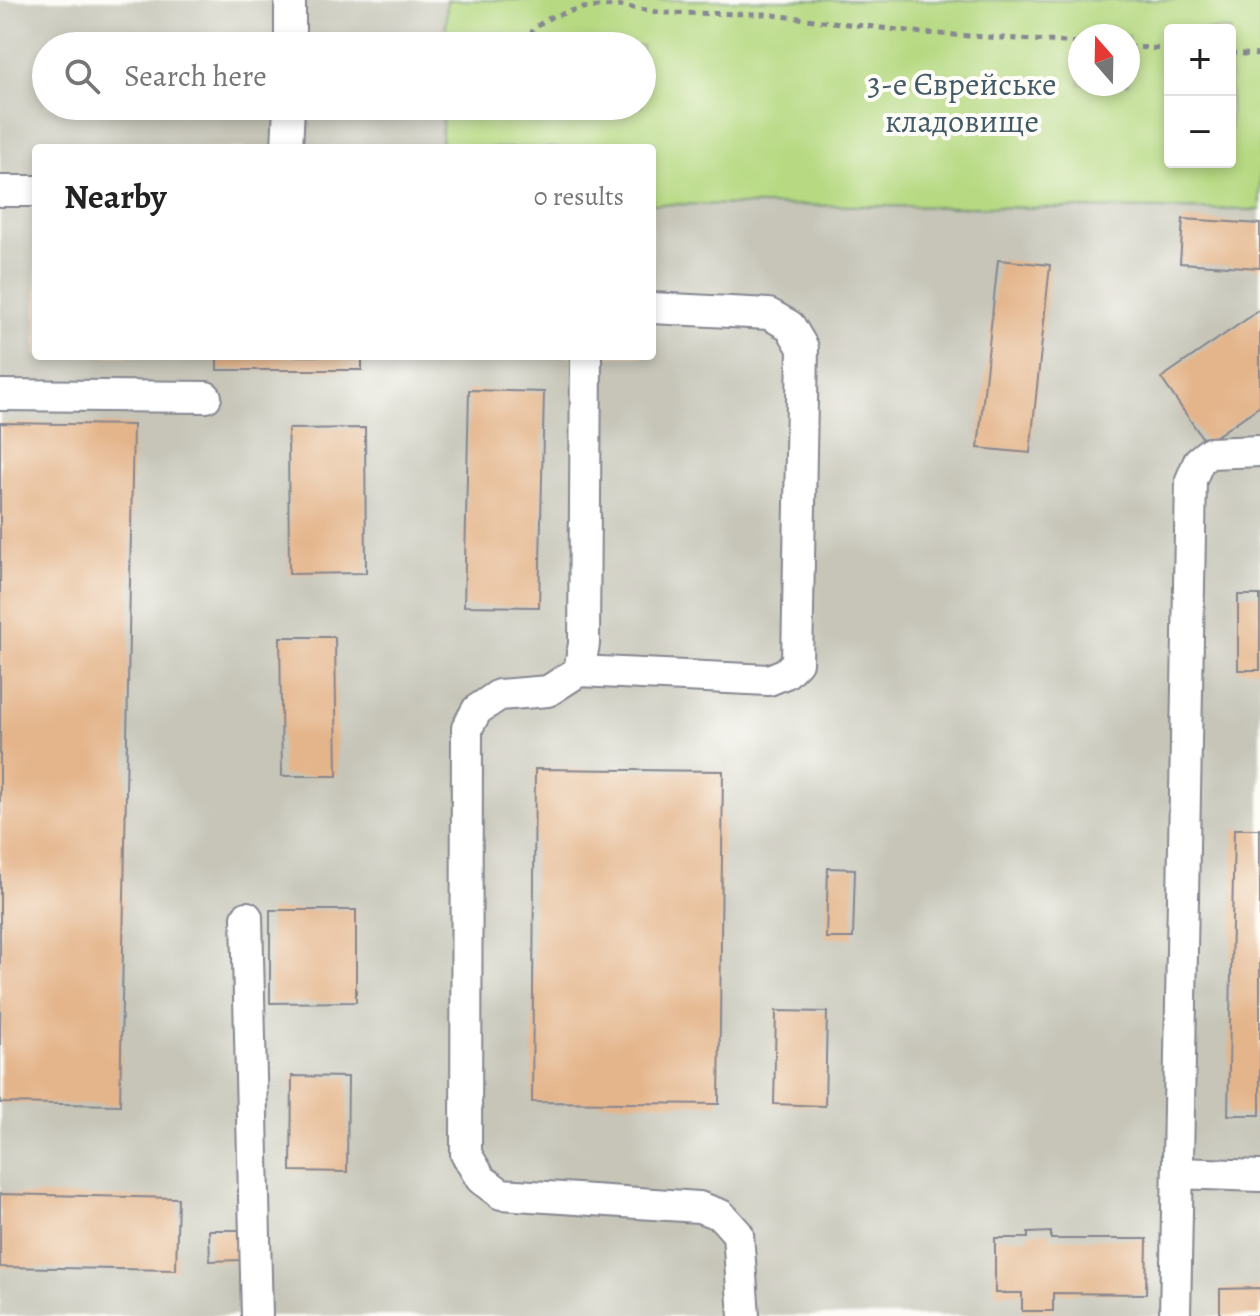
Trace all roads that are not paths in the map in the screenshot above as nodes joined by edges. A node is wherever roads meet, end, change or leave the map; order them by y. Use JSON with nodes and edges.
{"nodes":[{"id":1,"x":290,"y":0,"type":"edge"},
{"id":2,"x":290,"y":32,"type":"edge"},
{"id":3,"x":288,"y":120,"type":"edge"},
{"id":4,"x":287,"y":144,"type":"edge"},
{"id":5,"x":0,"y":191,"type":"edge"},
{"id":6,"x":32,"y":191,"type":"edge"},
{"id":7,"x":656,"y":308,"type":"edge"},
{"id":8,"x":586,"y":360,"type":"edge"},
{"id":9,"x":0,"y":395,"type":"edge"},
{"id":10,"x":206,"y":397,"type":"dead end"},
{"id":11,"x":1260,"y":451,"type":"edge"},
{"id":12,"x":579,"y":671,"type":"junction"},
{"id":13,"x":247,"y":917,"type":"dead end"},
{"id":14,"x":1179,"y":1173,"type":"junction"},
{"id":15,"x":1260,"y":1176,"type":"edge"},
{"id":16,"x":257,"y":1316,"type":"edge"},
{"id":17,"x":744,"y":1316,"type":"edge"},
{"id":18,"x":1175,"y":1316,"type":"edge"}],
"edges":[{"from":1,"to":2,"type":"lane"},
{"from":3,"to":4,"type":"lane"},
{"from":5,"to":6,"type":"lane"},
{"from":7,"to":12,"type":"lane"},
{"from":8,"to":12,"type":"lane"},
{"from":9,"to":10,"type":"lane"},
{"from":11,"to":14,"type":"lane"},
{"from":12,"to":17,"type":"lane"},
{"from":13,"to":16,"type":"lane"},
{"from":14,"to":15,"type":"lane"},
{"from":14,"to":18,"type":"lane"}]}
